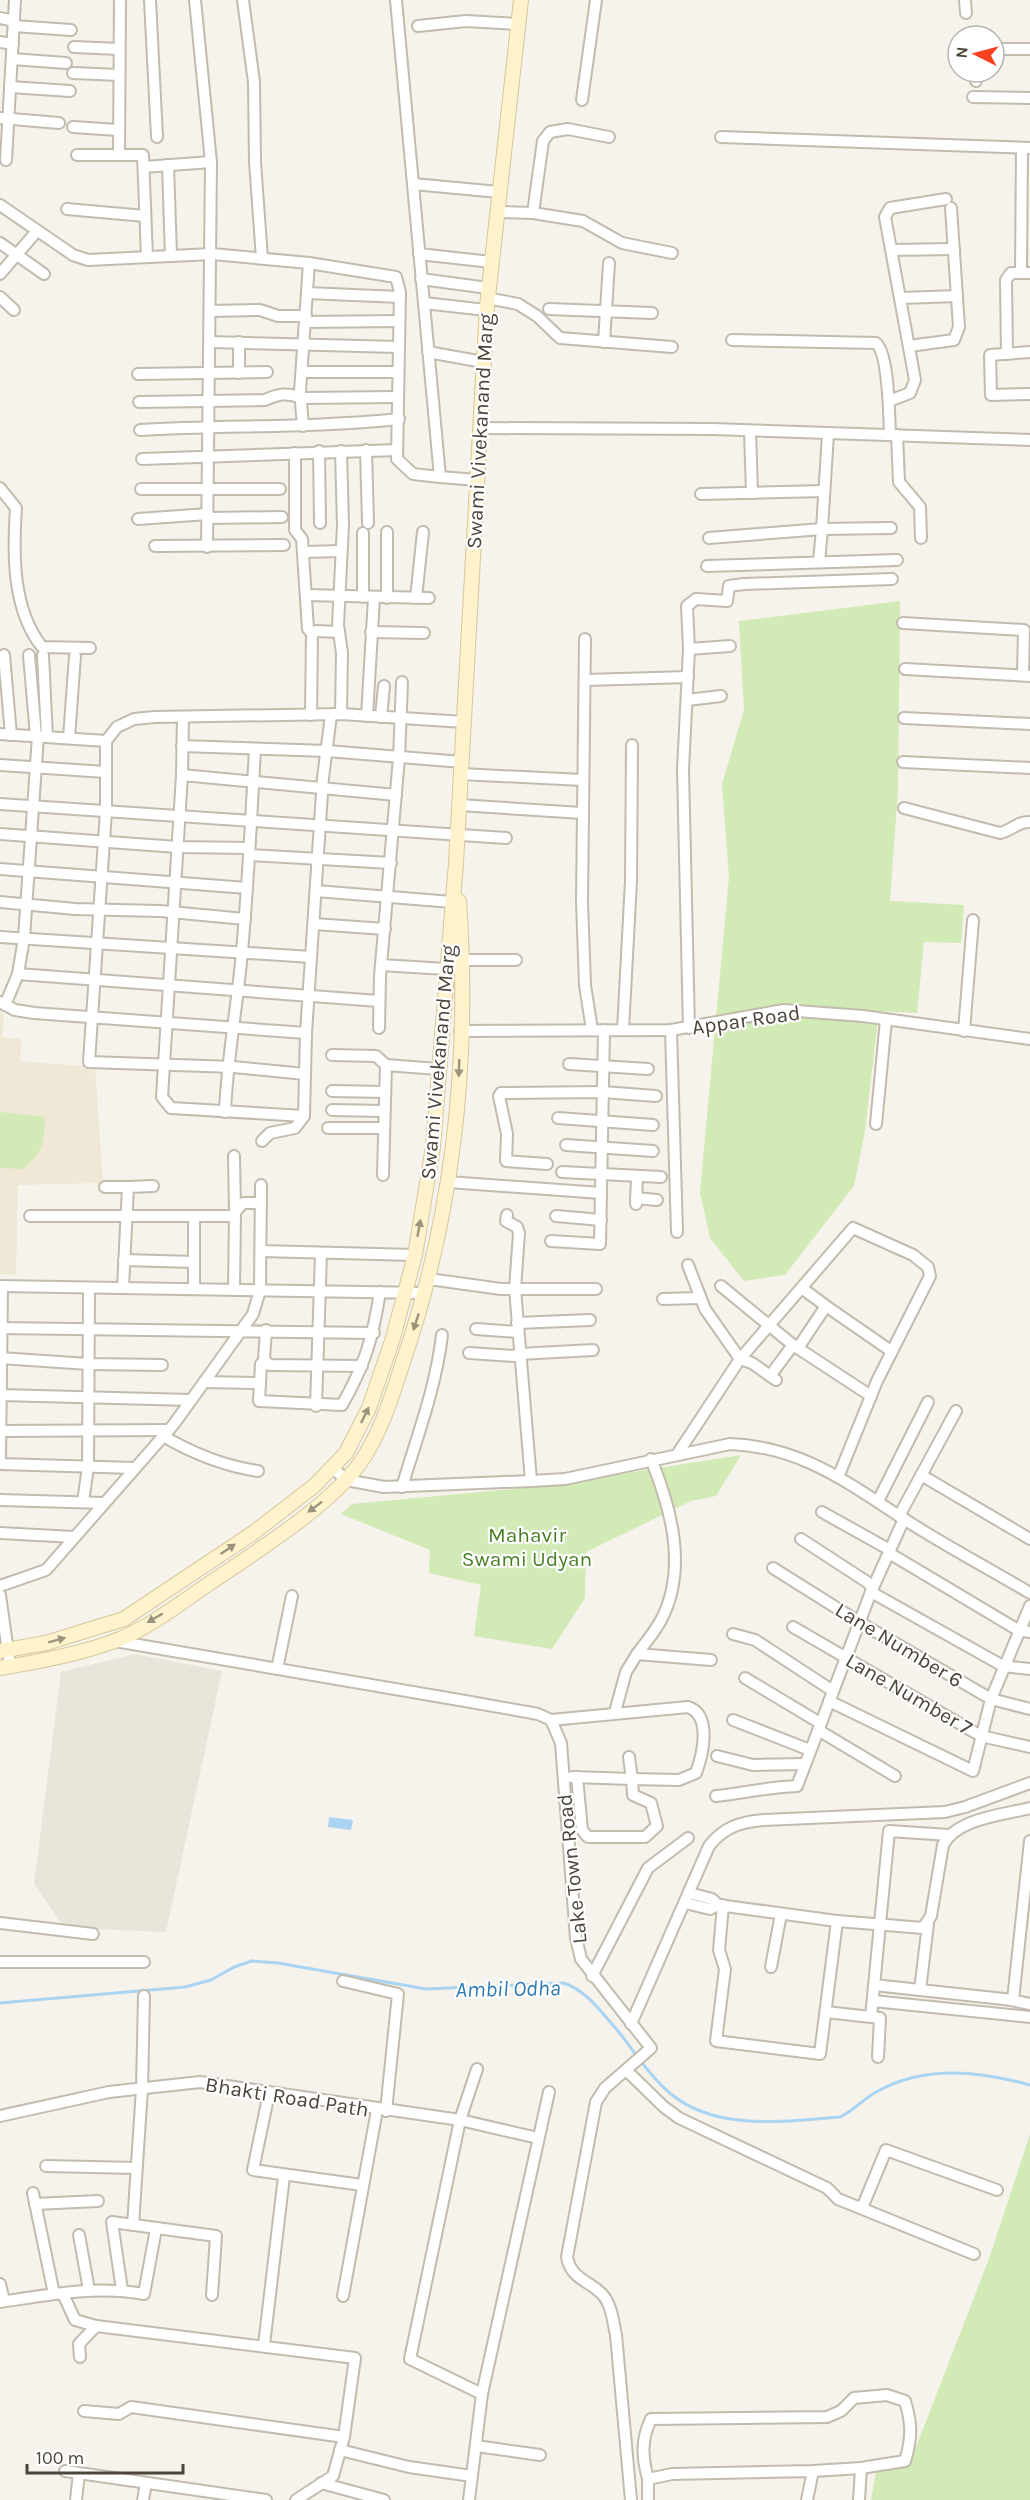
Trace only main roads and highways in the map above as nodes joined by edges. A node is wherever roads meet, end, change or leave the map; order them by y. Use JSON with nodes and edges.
{"nodes":[{"id":1,"x":521,"y":0,"type":"edge"},
{"id":2,"x":456,"y":863,"type":"junction"},
{"id":3,"x":4,"y":1650,"type":"edge"},
{"id":4,"x":5,"y":1667,"type":"edge"}],
"edges":[{"from":1,"to":2,"type":"main road","name":"Swami Vivekanand Marg"},
{"from":3,"to":2,"type":"main road","name":"Swami Vivekanand Marg","one_way":true},
{"from":2,"to":4,"type":"main road","name":"Swami Vivekanand Marg","one_way":true}]}
